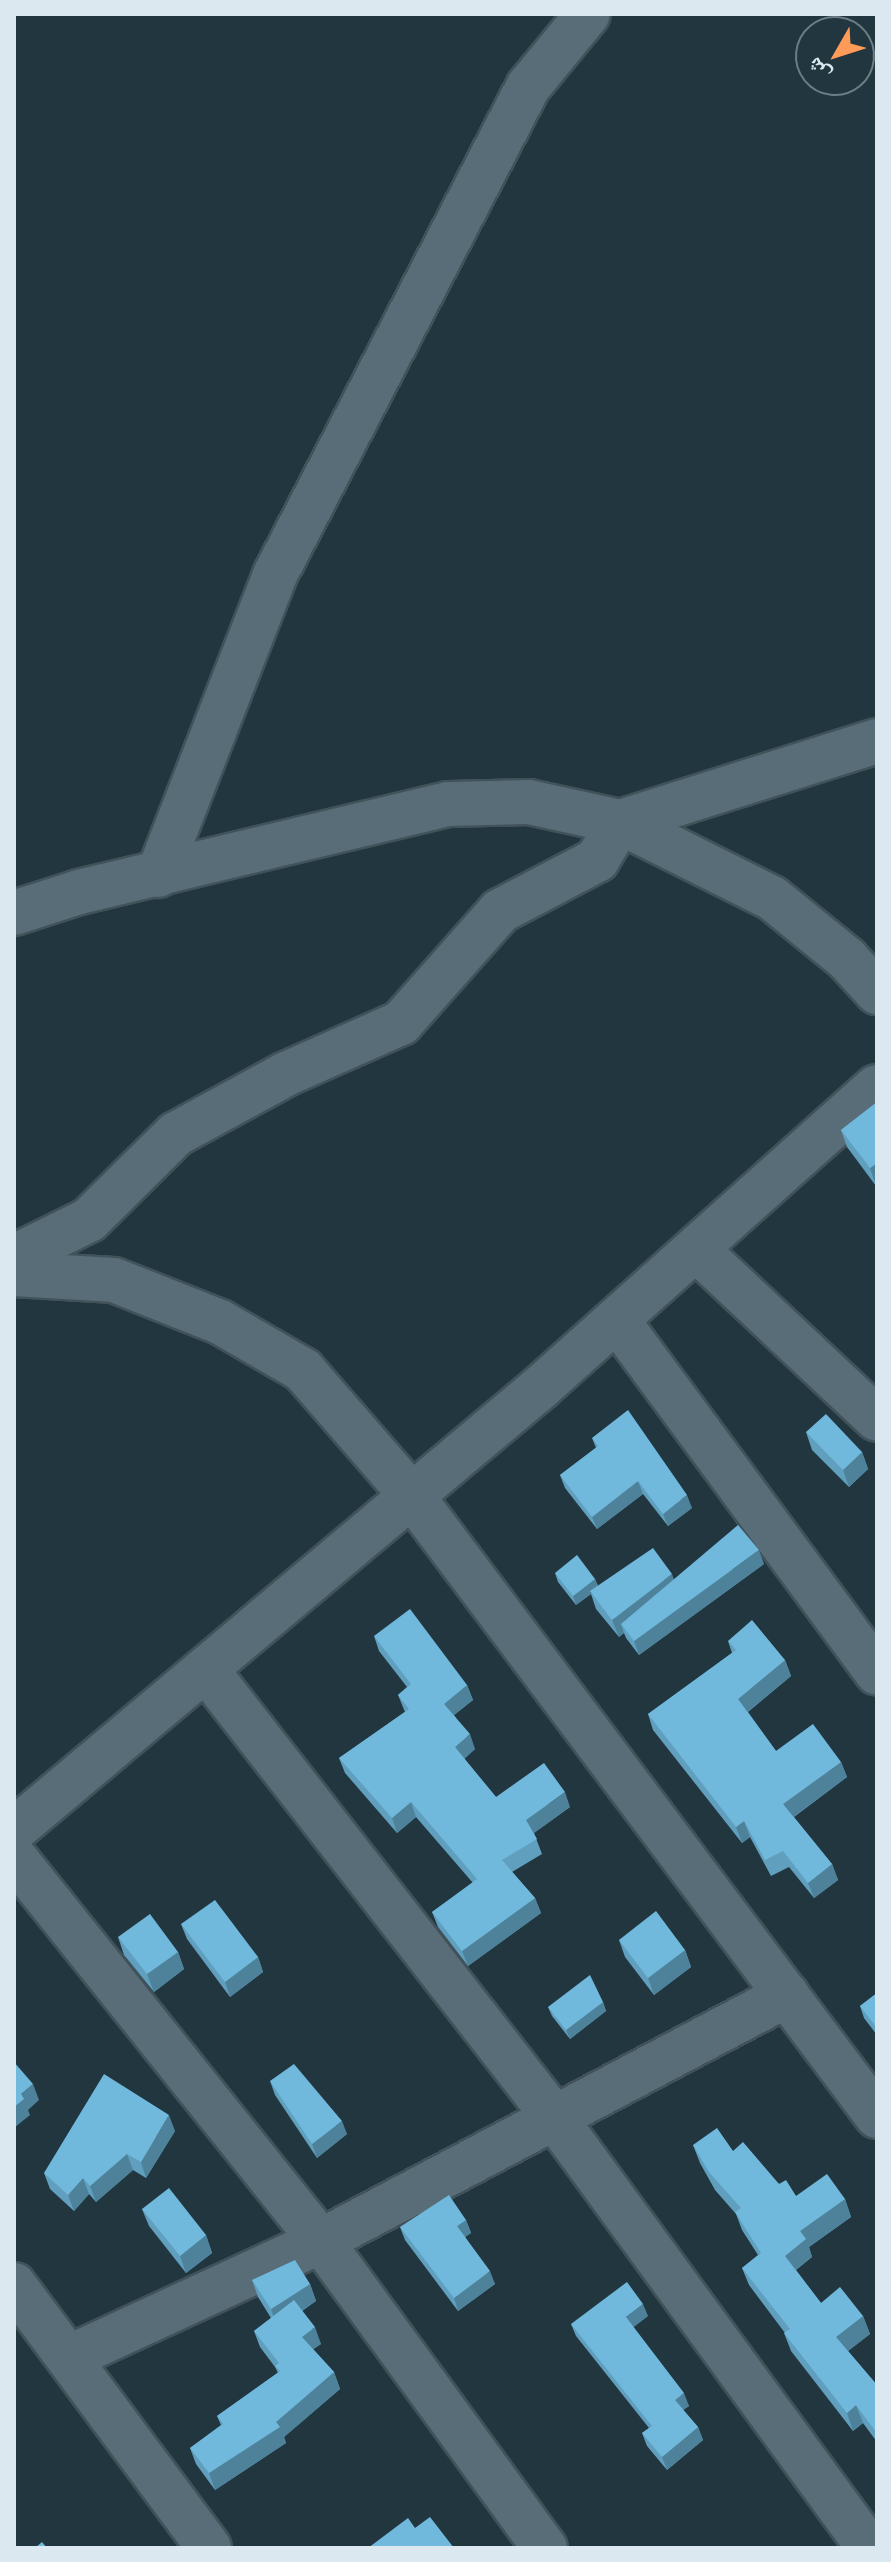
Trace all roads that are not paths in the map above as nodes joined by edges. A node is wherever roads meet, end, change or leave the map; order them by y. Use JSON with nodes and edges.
{"nodes":[{"id":1,"x":588,"y":14,"type":"edge"},
{"id":2,"x":877,"y":741,"type":"edge"},
{"id":3,"x":620,"y":822,"type":"junction"},
{"id":4,"x":158,"y":875,"type":"junction"},
{"id":5,"x":79,"y":892,"type":"junction"},
{"id":6,"x":14,"y":913,"type":"edge"},
{"id":7,"x":14,"y":937,"type":"edge"},
{"id":8,"x":877,"y":992,"type":"edge"},
{"id":9,"x":877,"y":1087,"type":"edge"},
{"id":10,"x":696,"y":1249,"type":"junction"},
{"id":11,"x":14,"y":1257,"type":"edge"},
{"id":12,"x":14,"y":1274,"type":"edge"},
{"id":13,"x":617,"y":1320,"type":"junction"},
{"id":14,"x":877,"y":1419,"type":"edge"},
{"id":15,"x":412,"y":1496,"type":"junction"},
{"id":16,"x":208,"y":1672,"type":"junction"},
{"id":17,"x":877,"y":1673,"type":"edge"},
{"id":18,"x":14,"y":1830,"type":"edge"},
{"id":19,"x":14,"y":1857,"type":"edge"},
{"id":20,"x":787,"y":1995,"type":"junction"},
{"id":21,"x":877,"y":2116,"type":"edge"},
{"id":22,"x":554,"y":2117,"type":"junction"},
{"id":23,"x":321,"y":2241,"type":"junction"},
{"id":24,"x":14,"y":2285,"type":"edge"},
{"id":25,"x":70,"y":2357,"type":"junction"},
{"id":26,"x":209,"y":2548,"type":"edge"},
{"id":27,"x":545,"y":2548,"type":"edge"},
{"id":28,"x":869,"y":2548,"type":"edge"}],
"edges":[{"from":1,"to":4,"type":"street"},
{"from":2,"to":3,"type":"street"},
{"from":3,"to":4,"type":"street"},
{"from":3,"to":8,"type":"street"},
{"from":3,"to":11,"type":"street"},
{"from":4,"to":5,"type":"street"},
{"from":5,"to":6,"type":"street"},
{"from":5,"to":7,"type":"street"},
{"from":9,"to":10,"type":"street"},
{"from":10,"to":13,"type":"street"},
{"from":10,"to":14,"type":"street"},
{"from":12,"to":15,"type":"street"},
{"from":13,"to":15,"type":"street"},
{"from":13,"to":17,"type":"street"},
{"from":15,"to":16,"type":"street"},
{"from":15,"to":20,"type":"street"},
{"from":16,"to":18,"type":"street"},
{"from":16,"to":22,"type":"street"},
{"from":19,"to":23,"type":"street"},
{"from":20,"to":21,"type":"street"},
{"from":20,"to":22,"type":"street"},
{"from":22,"to":23,"type":"street"},
{"from":22,"to":28,"type":"street"},
{"from":23,"to":25,"type":"street"},
{"from":23,"to":27,"type":"street"},
{"from":24,"to":25,"type":"street"},
{"from":25,"to":26,"type":"street"}]}
